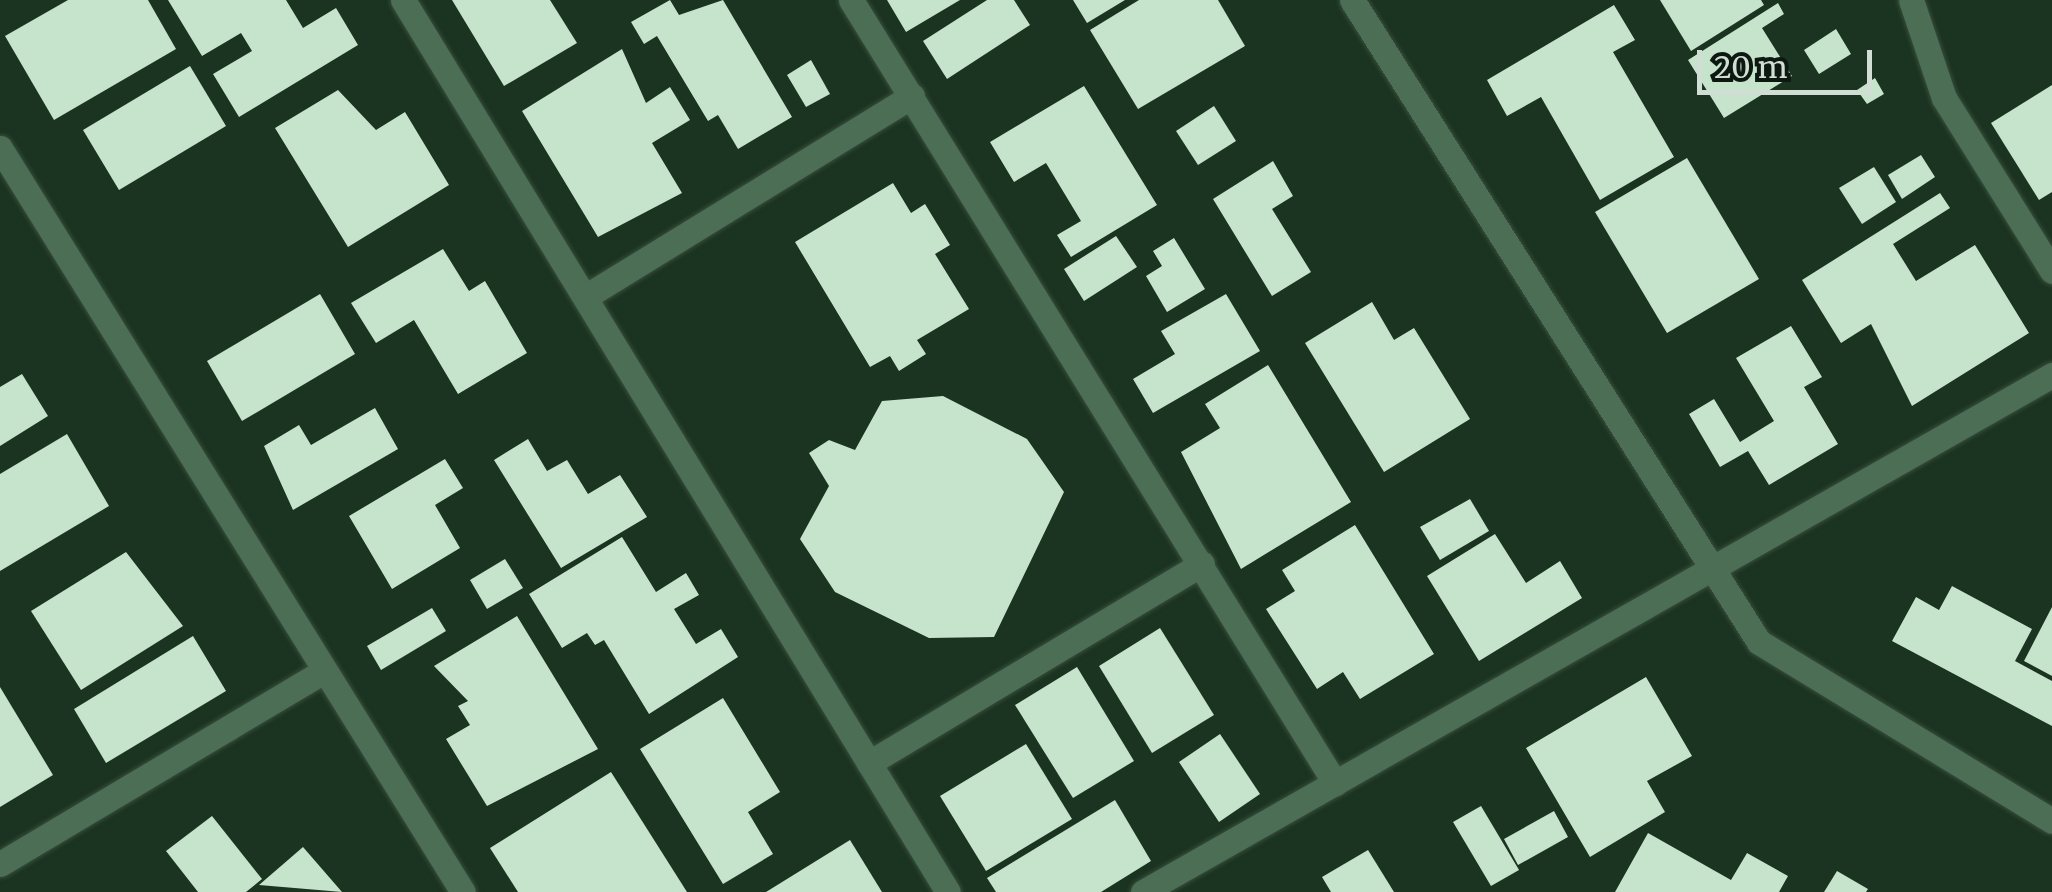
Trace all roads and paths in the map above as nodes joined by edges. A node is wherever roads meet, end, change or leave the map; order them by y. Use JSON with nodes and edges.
{"nodes":[{"id":1,"x":403,"y":0,"type":"edge"},
{"id":2,"x":852,"y":0,"type":"edge"},
{"id":3,"x":1352,"y":0,"type":"edge"},
{"id":4,"x":1911,"y":0,"type":"edge"},
{"id":5,"x":912,"y":96,"type":"junction"},
{"id":6,"x":0,"y":148,"type":"edge"},
{"id":7,"x":2052,"y":271,"type":"edge"},
{"id":8,"x":585,"y":297,"type":"junction"},
{"id":9,"x":2052,"y":375,"type":"edge"},
{"id":10,"x":1202,"y":564,"type":"junction"},
{"id":11,"x":1714,"y":570,"type":"junction"},
{"id":12,"x":325,"y":670,"type":"junction"},
{"id":13,"x":869,"y":762,"type":"junction"},
{"id":14,"x":1335,"y":783,"type":"junction"},
{"id":15,"x":2052,"y":821,"type":"edge"},
{"id":16,"x":0,"y":864,"type":"edge"},
{"id":17,"x":1186,"y":882,"type":"edge"},
{"id":18,"x":463,"y":892,"type":"edge"},
{"id":19,"x":948,"y":892,"type":"edge"},
{"id":20,"x":1143,"y":892,"type":"edge"}],
"edges":[{"from":1,"to":8,"type":"street"},
{"from":2,"to":5,"type":"street"},
{"from":3,"to":11,"type":"street"},
{"from":4,"to":7,"type":"street"},
{"from":5,"to":8,"type":"street"},
{"from":5,"to":10,"type":"street"},
{"from":6,"to":12,"type":"street"},
{"from":8,"to":13,"type":"street"},
{"from":9,"to":11,"type":"street"},
{"from":10,"to":13,"type":"street"},
{"from":10,"to":14,"type":"street"},
{"from":11,"to":14,"type":"street"},
{"from":11,"to":15,"type":"street"},
{"from":12,"to":16,"type":"street"},
{"from":12,"to":18,"type":"street"},
{"from":13,"to":19,"type":"street"},
{"from":14,"to":17,"type":"street"},
{"from":17,"to":20,"type":"street"}]}
